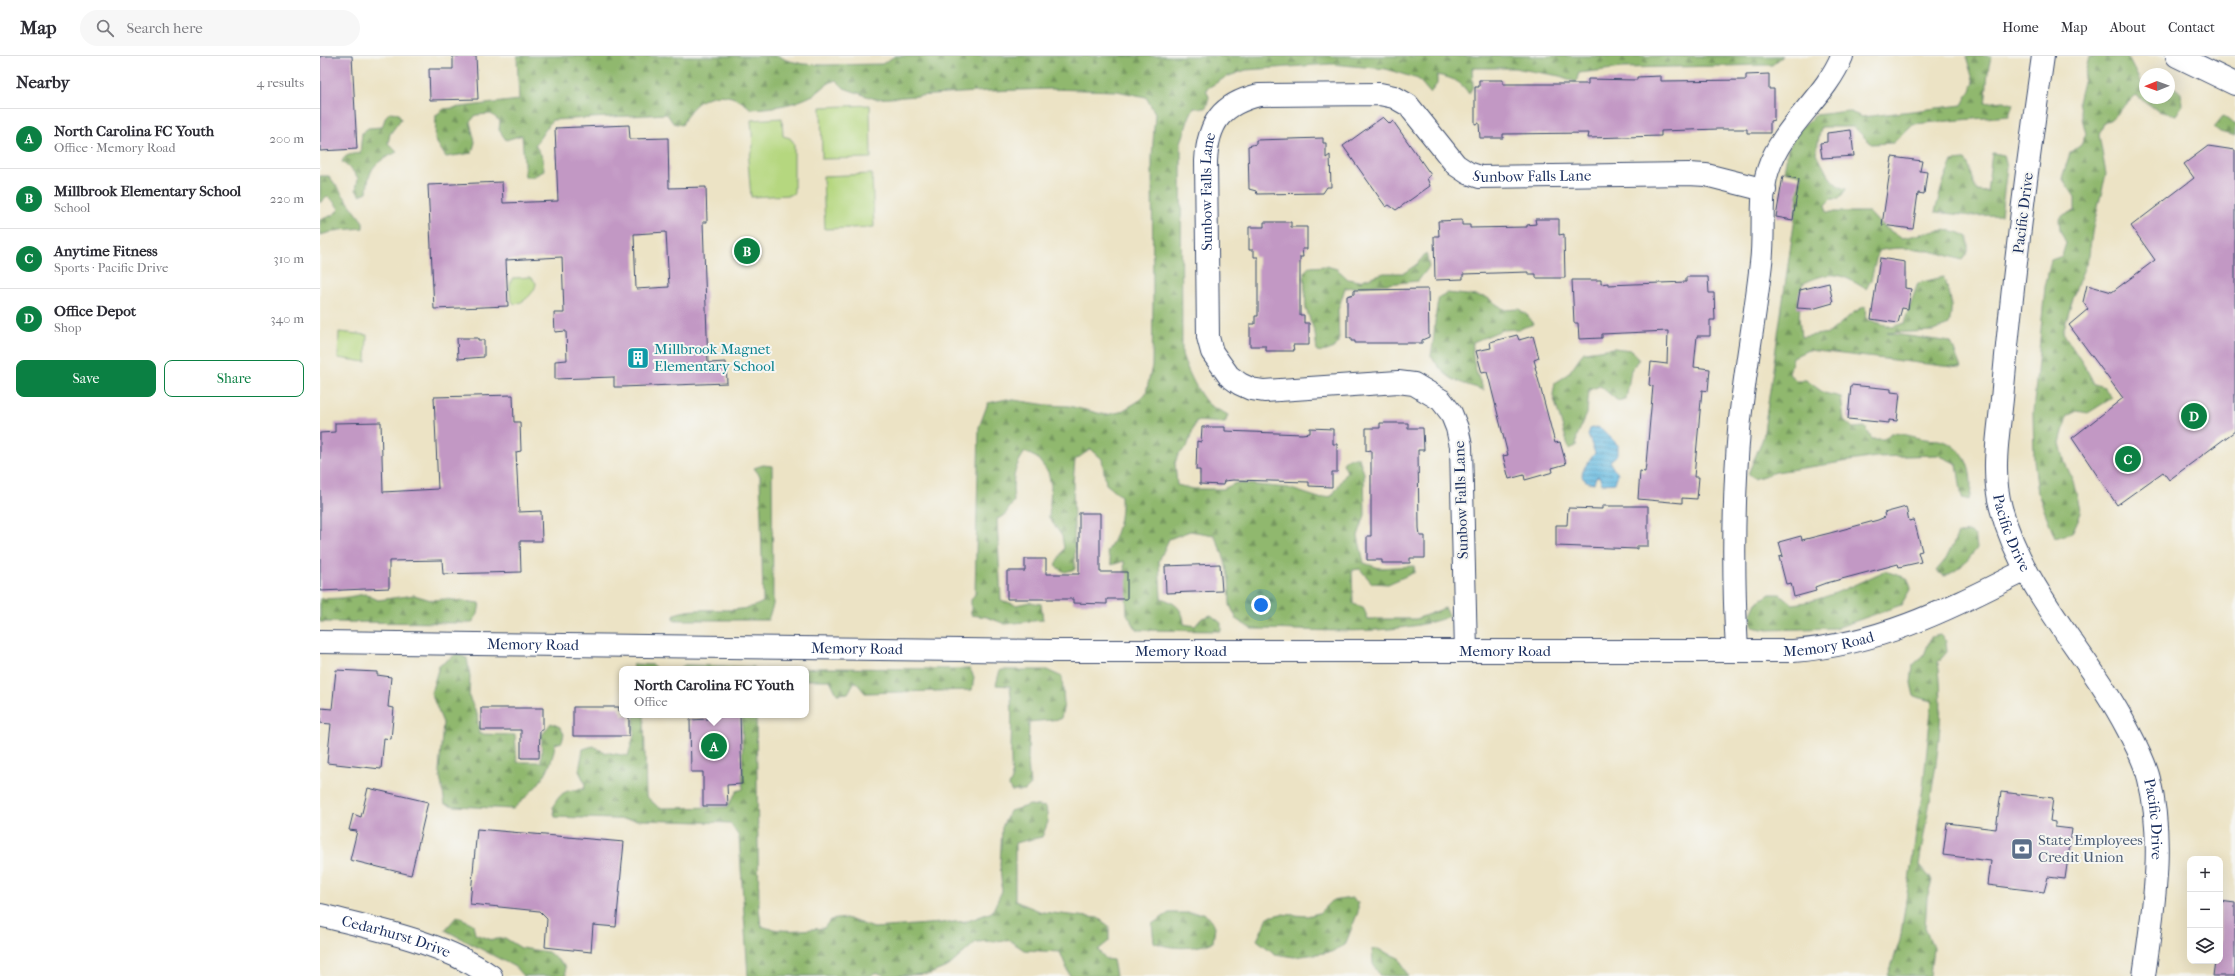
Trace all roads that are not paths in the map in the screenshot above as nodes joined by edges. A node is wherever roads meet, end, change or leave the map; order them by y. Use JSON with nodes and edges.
{"nodes":[{"id":1,"x":1842,"y":56,"type":"edge"},
{"id":2,"x":2043,"y":56,"type":"edge"},
{"id":3,"x":2177,"y":56,"type":"edge"},
{"id":4,"x":2235,"y":84,"type":"edge"},
{"id":5,"x":1765,"y":190,"type":"junction"},
{"id":6,"x":2026,"y":570,"type":"junction"},
{"id":7,"x":320,"y":642,"type":"edge"},
{"id":8,"x":1466,"y":651,"type":"junction"},
{"id":9,"x":1737,"y":651,"type":"junction"},
{"id":10,"x":320,"y":915,"type":"edge"},
{"id":11,"x":491,"y":976,"type":"edge"},
{"id":12,"x":2144,"y":976,"type":"edge"}],
"edges":[{"from":1,"to":5,"type":"street"},
{"from":2,"to":6,"type":"street","name":"Pacific Drive"},
{"from":3,"to":4,"type":"street"},
{"from":5,"to":8,"type":"street","name":"Sunbow Falls Lane"},
{"from":5,"to":9,"type":"street"},
{"from":6,"to":9,"type":"street","name":"Memory Road"},
{"from":6,"to":12,"type":"street","name":"Pacific Drive"},
{"from":7,"to":8,"type":"street","name":"Memory Road"},
{"from":8,"to":9,"type":"street","name":"Memory Road"},
{"from":10,"to":11,"type":"street","name":"Cedarhurst Drive"}]}
